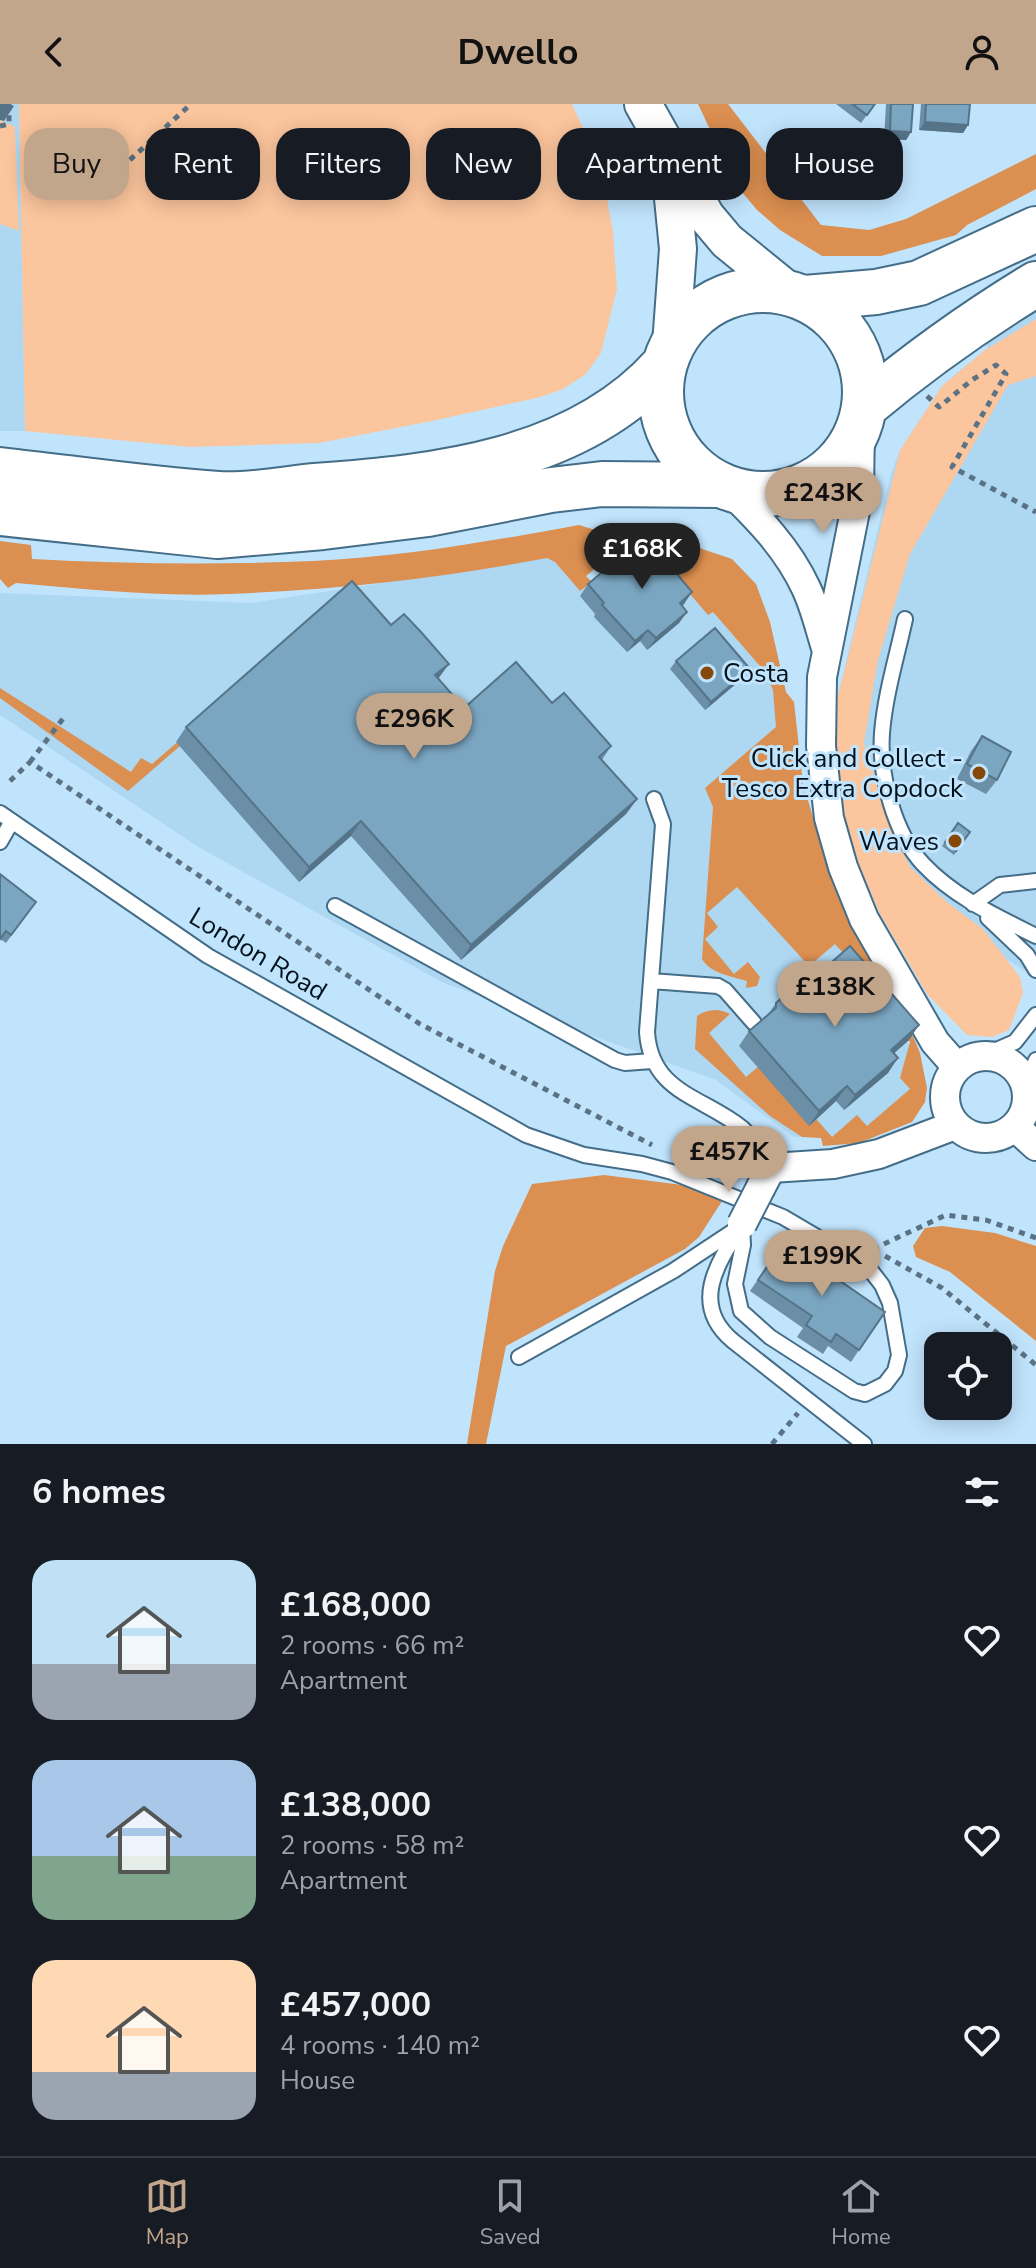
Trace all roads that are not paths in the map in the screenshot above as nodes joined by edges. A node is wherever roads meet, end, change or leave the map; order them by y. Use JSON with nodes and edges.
{"nodes":[{"id":1,"x":643,"y":104,"type":"edge"},
{"id":2,"x":656,"y":128,"type":"edge"},
{"id":3,"x":673,"y":200,"type":"edge"},
{"id":4,"x":697,"y":200,"type":"edge"},
{"id":5,"x":1036,"y":229,"type":"edge"},
{"id":6,"x":1036,"y":284,"type":"edge"},
{"id":7,"x":798,"y":296,"type":"junction"},
{"id":8,"x":667,"y":355,"type":"junction"},
{"id":9,"x":862,"y":417,"type":"junction"},
{"id":10,"x":0,"y":470,"type":"edge"},
{"id":11,"x":723,"y":487,"type":"junction"},
{"id":12,"x":0,"y":513,"type":"edge"},
{"id":13,"x":905,"y":619,"type":"dead end"},
{"id":14,"x":827,"y":649,"type":"junction"},
{"id":15,"x":654,"y":799,"type":"dead end"},
{"id":16,"x":6,"y":817,"type":"edge"},
{"id":17,"x":0,"y":842,"type":"edge"},
{"id":18,"x":1036,"y":881,"type":"edge"},
{"id":19,"x":973,"y":904,"type":"junction"},
{"id":20,"x":335,"y":906,"type":"dead end"},
{"id":21,"x":1036,"y":936,"type":"edge"},
{"id":22,"x":1036,"y":970,"type":"edge"},
{"id":23,"x":651,"y":981,"type":"junction"},
{"id":24,"x":1036,"y":1015,"type":"edge"},
{"id":25,"x":754,"y":1023,"type":"edge"},
{"id":26,"x":985,"y":1055,"type":"junction"},
{"id":27,"x":652,"y":1061,"type":"junction"},
{"id":28,"x":957,"y":1067,"type":"junction"},
{"id":29,"x":1031,"y":1073,"type":"edge"},
{"id":30,"x":955,"y":1125,"type":"junction"},
{"id":31,"x":1026,"y":1136,"type":"edge"},
{"id":32,"x":766,"y":1177,"type":"junction"},
{"id":33,"x":742,"y":1224,"type":"junction"},
{"id":34,"x":519,"y":1357,"type":"dead end"},
{"id":35,"x":864,"y":1444,"type":"edge"}],
"edges":[{"from":1,"to":2,"type":"street"},
{"from":3,"to":8,"type":"street"},
{"from":4,"to":7,"type":"street"},
{"from":5,"to":7,"type":"main road"},
{"from":6,"to":9,"type":"main road"},
{"from":7,"to":8,"type":"main road"},
{"from":7,"to":9,"type":"main road"},
{"from":8,"to":10,"type":"main road"},
{"from":8,"to":11,"type":"main road"},
{"from":9,"to":11,"type":"main road"},
{"from":9,"to":14,"type":"street"},
{"from":11,"to":12,"type":"main road"},
{"from":11,"to":14,"type":"street"},
{"from":13,"to":19,"type":"lane"},
{"from":14,"to":28,"type":"street"},
{"from":15,"to":23,"type":"lane"},
{"from":16,"to":17,"type":"lane"},
{"from":16,"to":33,"type":"lane","name":"London Road"},
{"from":18,"to":19,"type":"lane"},
{"from":19,"to":21,"type":"lane"},
{"from":19,"to":22,"type":"lane"},
{"from":20,"to":27,"type":"lane"},
{"from":23,"to":25,"type":"lane"},
{"from":23,"to":27,"type":"lane"},
{"from":24,"to":26,"type":"lane"},
{"from":26,"to":28,"type":"street"},
{"from":26,"to":29,"type":"street"},
{"from":27,"to":32,"type":"lane"},
{"from":28,"to":30,"type":"street"},
{"from":29,"to":31,"type":"street"},
{"from":30,"to":31,"type":"street"},
{"from":30,"to":32,"type":"street"},
{"from":32,"to":33,"type":"street","bridge":true},
{"from":33,"to":34,"type":"lane"},
{"from":33,"to":35,"type":"lane"}]}
